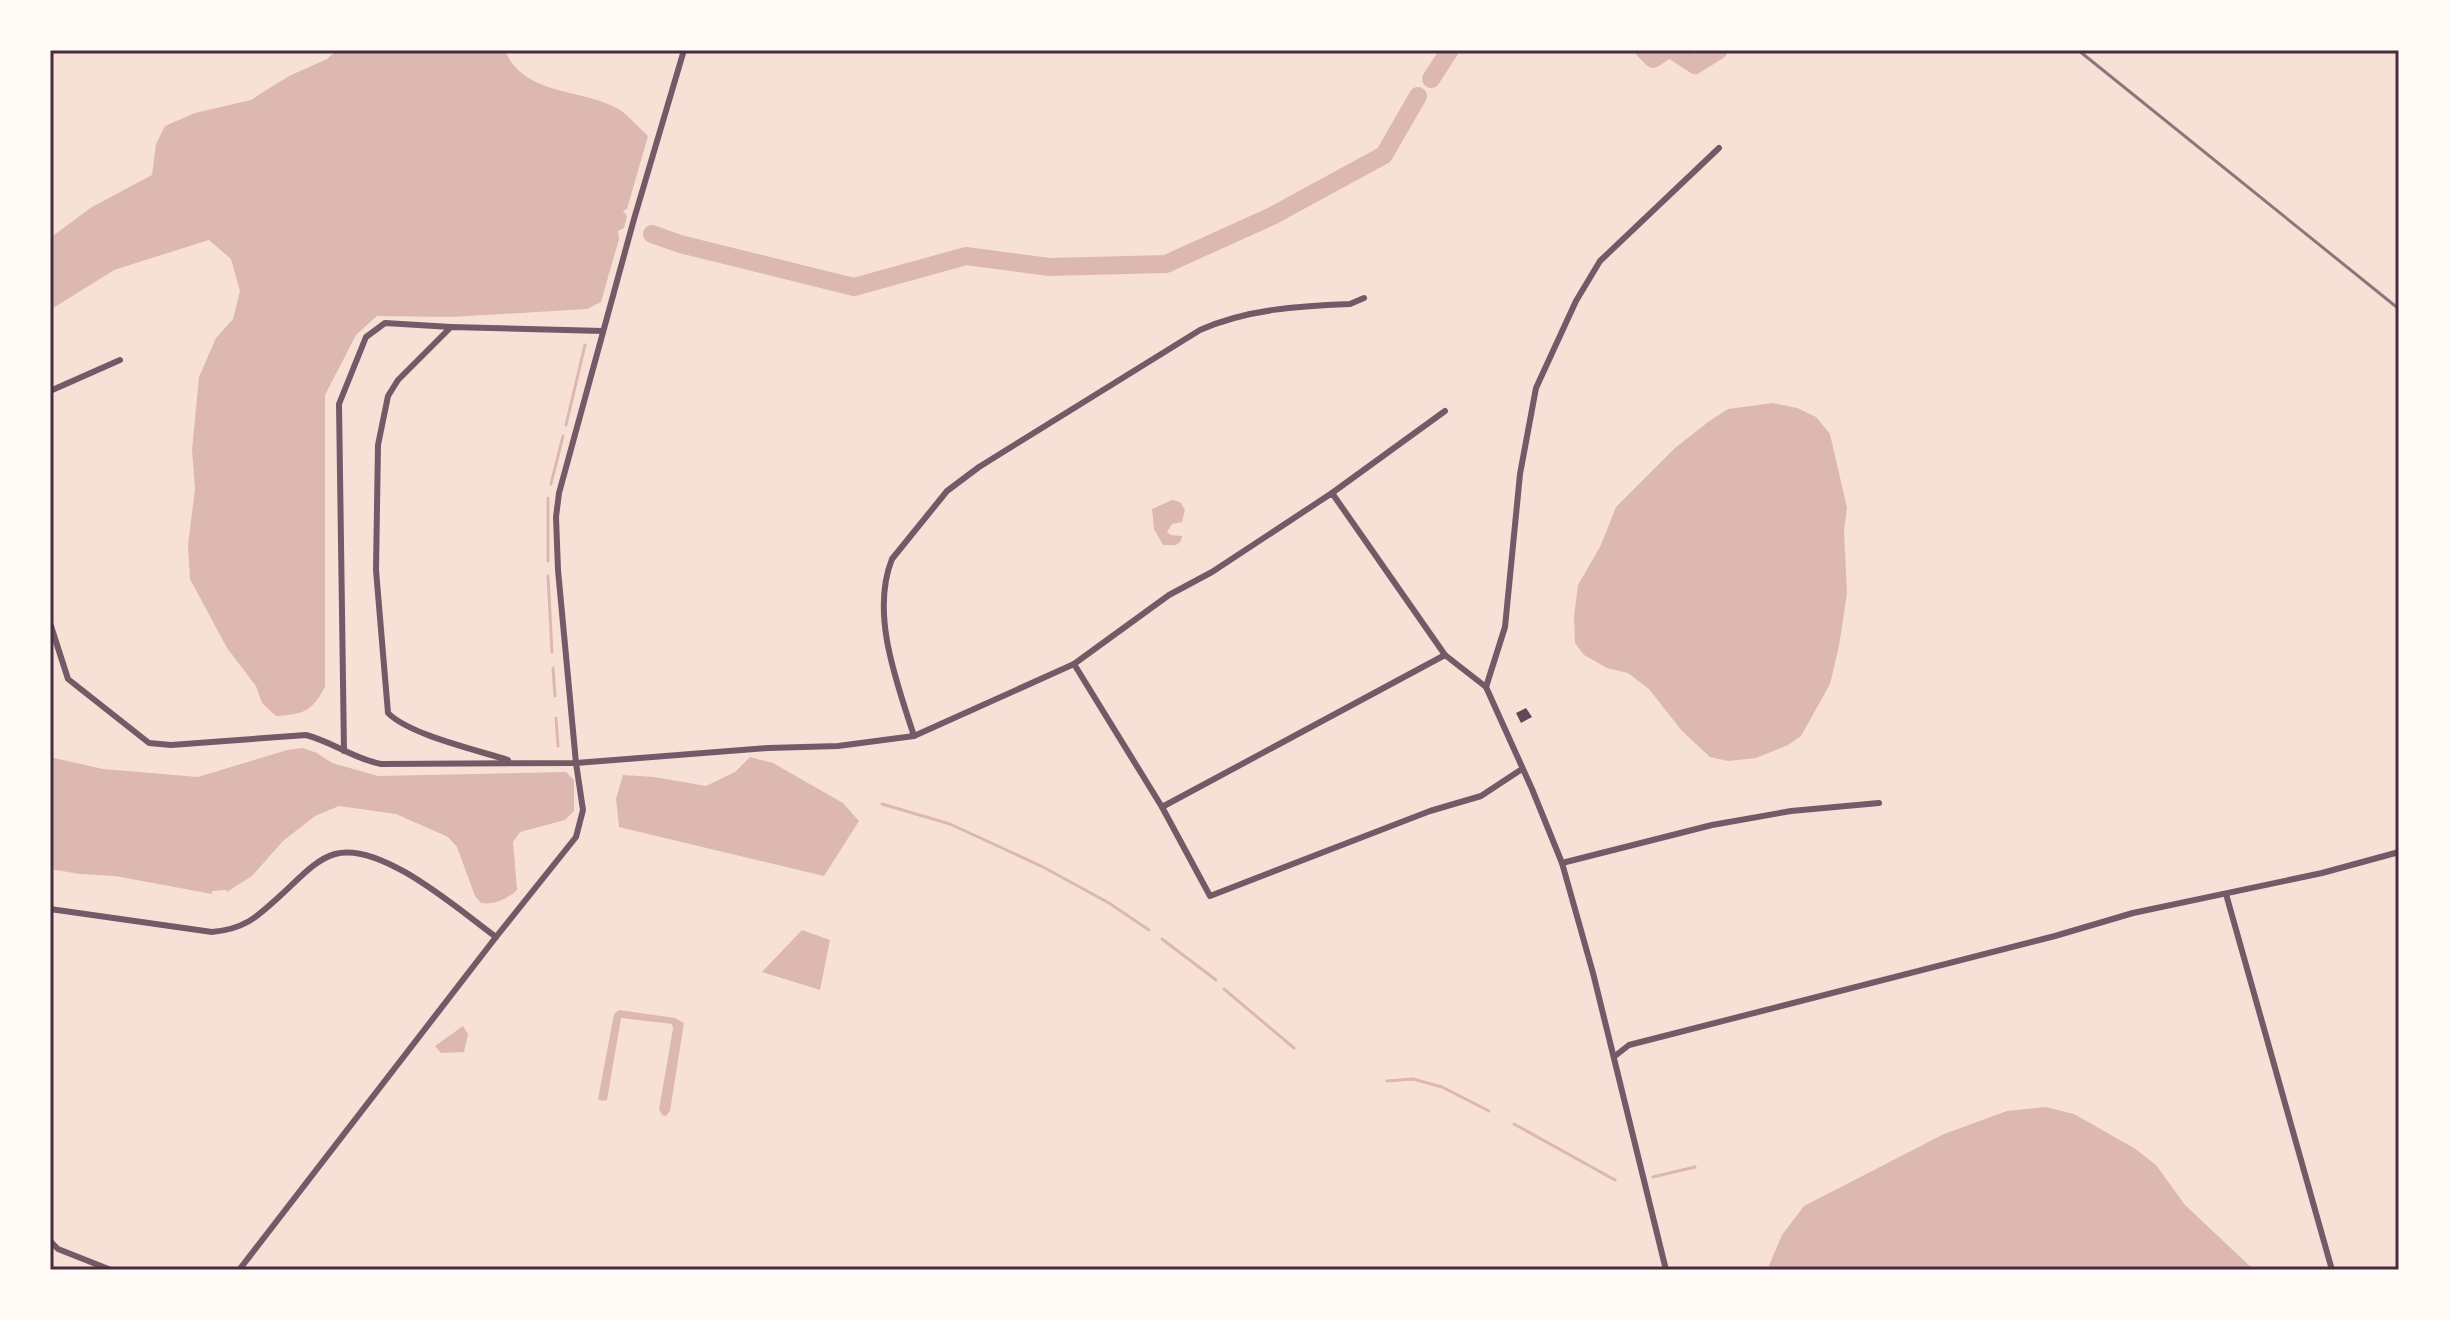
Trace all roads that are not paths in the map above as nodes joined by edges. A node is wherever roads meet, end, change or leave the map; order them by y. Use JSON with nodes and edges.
{"nodes":[{"id":1,"x":684,"y":50,"type":"edge"},
{"id":2,"x":1719,"y":148,"type":"dead end"},
{"id":3,"x":1364,"y":298,"type":"dead end"},
{"id":4,"x":451,"y":327,"type":"junction"},
{"id":5,"x":603,"y":331,"type":"junction"},
{"id":6,"x":120,"y":360,"type":"dead end"},
{"id":7,"x":50,"y":391,"type":"edge"},
{"id":8,"x":1445,"y":411,"type":"dead end"},
{"id":9,"x":1332,"y":493,"type":"junction"},
{"id":10,"x":50,"y":623,"type":"edge"},
{"id":11,"x":1445,"y":655,"type":"junction"},
{"id":12,"x":1074,"y":664,"type":"junction"},
{"id":13,"x":1486,"y":687,"type":"junction"},
{"id":14,"x":914,"y":736,"type":"junction"},
{"id":15,"x":344,"y":751,"type":"junction"},
{"id":16,"x":516,"y":762,"type":"junction"},
{"id":17,"x":576,"y":763,"type":"junction"},
{"id":18,"x":1522,"y":769,"type":"junction"},
{"id":19,"x":1879,"y":803,"type":"dead end"},
{"id":20,"x":1162,"y":807,"type":"junction"},
{"id":21,"x":2399,"y":852,"type":"edge"},
{"id":22,"x":1562,"y":863,"type":"junction"},
{"id":23,"x":2226,"y":894,"type":"junction"},
{"id":24,"x":50,"y":909,"type":"edge"},
{"id":25,"x":496,"y":937,"type":"junction"},
{"id":26,"x":1615,"y":1056,"type":"junction"},
{"id":27,"x":50,"y":1241,"type":"edge"},
{"id":28,"x":111,"y":1270,"type":"edge"},
{"id":29,"x":239,"y":1270,"type":"edge"},
{"id":30,"x":1666,"y":1270,"type":"edge"},
{"id":31,"x":2332,"y":1270,"type":"edge"}],
"edges":[{"from":1,"to":5,"type":"street"},
{"from":2,"to":13,"type":"street"},
{"from":3,"to":14,"type":"street"},
{"from":4,"to":5,"type":"street"},
{"from":4,"to":15,"type":"street"},
{"from":4,"to":16,"type":"street"},
{"from":5,"to":17,"type":"street"},
{"from":6,"to":7,"type":"street"},
{"from":8,"to":9,"type":"street"},
{"from":9,"to":11,"type":"street"},
{"from":9,"to":12,"type":"street"},
{"from":10,"to":15,"type":"street"},
{"from":11,"to":13,"type":"street"},
{"from":11,"to":20,"type":"street"},
{"from":12,"to":14,"type":"street"},
{"from":12,"to":20,"type":"street"},
{"from":13,"to":18,"type":"street"},
{"from":14,"to":17,"type":"street"},
{"from":15,"to":16,"type":"street"},
{"from":16,"to":17,"type":"street"},
{"from":17,"to":25,"type":"street"},
{"from":18,"to":20,"type":"street"},
{"from":18,"to":22,"type":"street"},
{"from":19,"to":22,"type":"street"},
{"from":21,"to":23,"type":"street"},
{"from":22,"to":26,"type":"street"},
{"from":23,"to":26,"type":"street"},
{"from":23,"to":31,"type":"street"},
{"from":24,"to":25,"type":"street"},
{"from":25,"to":29,"type":"street"},
{"from":26,"to":30,"type":"street"},
{"from":27,"to":28,"type":"street"}]}
